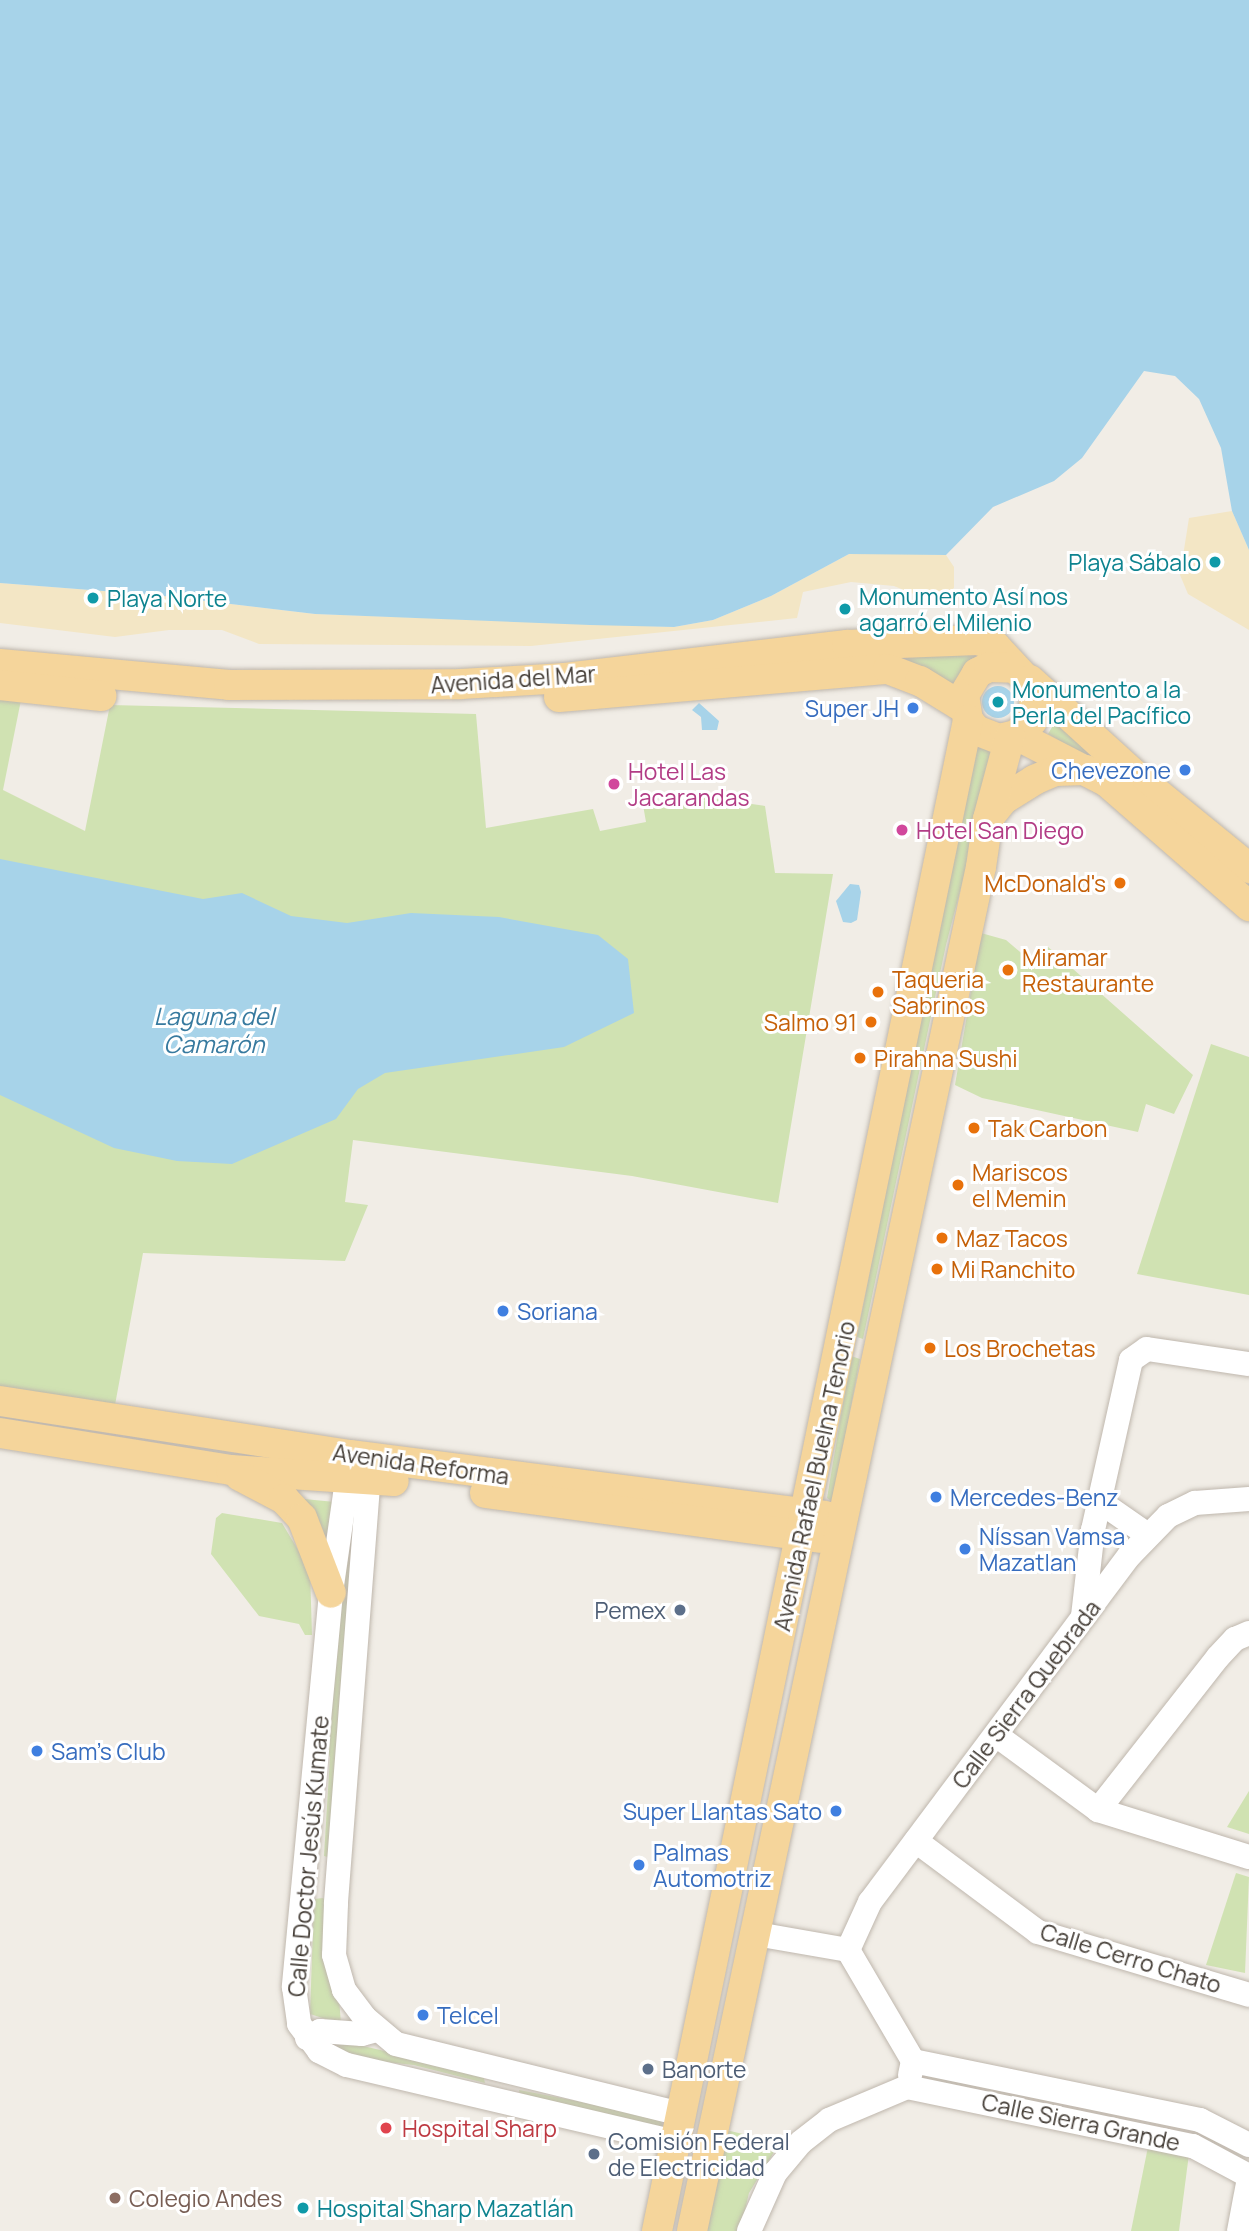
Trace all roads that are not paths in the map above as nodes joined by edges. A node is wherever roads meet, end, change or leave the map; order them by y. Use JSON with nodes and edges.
{"nodes":[{"id":1,"x":0,"y":664,"type":"edge"},
{"id":2,"x":1022,"y":674,"type":"junction"},
{"id":3,"x":0,"y":685,"type":"edge"},
{"id":4,"x":966,"y":714,"type":"junction"},
{"id":5,"x":1013,"y":736,"type":"junction"},
{"id":6,"x":1087,"y":770,"type":"junction"},
{"id":7,"x":988,"y":819,"type":"junction"},
{"id":8,"x":1249,"y":868,"type":"edge"},
{"id":9,"x":1249,"y":906,"type":"edge"},
{"id":10,"x":1249,"y":1364,"type":"edge"},
{"id":11,"x":0,"y":1401,"type":"edge"},
{"id":12,"x":0,"y":1433,"type":"edge"},
{"id":13,"x":359,"y":1467,"type":"junction"},
{"id":14,"x":231,"y":1471,"type":"junction"},
{"id":15,"x":1249,"y":1499,"type":"edge"},
{"id":16,"x":1099,"y":1501,"type":"junction"},
{"id":17,"x":803,"y":1525,"type":"junction"},
{"id":18,"x":841,"y":1529,"type":"junction"},
{"id":19,"x":1148,"y":1535,"type":"junction"},
{"id":20,"x":331,"y":1593,"type":"junction"},
{"id":21,"x":1083,"y":1616,"type":"junction"},
{"id":22,"x":1249,"y":1633,"type":"edge"},
{"id":23,"x":996,"y":1735,"type":"junction"},
{"id":24,"x":1098,"y":1810,"type":"junction"},
{"id":25,"x":916,"y":1840,"type":"junction"},
{"id":26,"x":1249,"y":1857,"type":"edge"},
{"id":27,"x":306,"y":1865,"type":"junction"},
{"id":28,"x":339,"y":1867,"type":"junction"},
{"id":29,"x":756,"y":1934,"type":"junction"},
{"id":30,"x":848,"y":1950,"type":"junction"},
{"id":31,"x":1249,"y":1995,"type":"edge"},
{"id":32,"x":376,"y":2030,"type":"junction"},
{"id":33,"x":307,"y":2038,"type":"junction"},
{"id":34,"x":913,"y":2061,"type":"junction"},
{"id":35,"x":907,"y":2087,"type":"junction"},
{"id":36,"x":678,"y":2128,"type":"junction"},
{"id":37,"x":1249,"y":2145,"type":"edge"},
{"id":38,"x":1249,"y":2177,"type":"edge"},
{"id":39,"x":657,"y":2231,"type":"edge"},
{"id":40,"x":692,"y":2231,"type":"edge"},
{"id":41,"x":749,"y":2231,"type":"edge"},
{"id":42,"x":1239,"y":2231,"type":"edge"}],
"edges":[{"from":1,"to":2,"type":"main road","name":"Avenida del Mar"},
{"from":2,"to":4,"type":"main road"},
{"from":2,"to":5,"type":"main road"},
{"from":2,"to":8,"type":"main road","name":"Avenida del Mar"},
{"from":3,"to":4,"type":"main road","name":"Avenida del Mar"},
{"from":4,"to":5,"type":"main road"},
{"from":4,"to":17,"type":"main road","name":"Avenida Rafael Buelna Tenorio"},
{"from":5,"to":6,"type":"main road"},
{"from":5,"to":7,"type":"main road","name":"Avenida Rafael Buelna Tenorio"},
{"from":6,"to":7,"type":"main road"},
{"from":6,"to":9,"type":"main road"},
{"from":7,"to":18,"type":"main road","name":"Avenida Rafael Buelna Tenorio"},
{"from":10,"to":16,"type":"street"},
{"from":11,"to":13,"type":"main road","name":"Avenida Reforma"},
{"from":12,"to":14,"type":"main road","name":"Avenida Reforma"},
{"from":13,"to":14,"type":"main road","name":"Avenida Reforma"},
{"from":13,"to":17,"type":"main road","name":"Avenida Reforma"},
{"from":13,"to":20,"type":"street","name":"Calle Doctor Jesús Kumate"},
{"from":13,"to":28,"type":"street","name":"Calle Doctor Jesús Kumate"},
{"from":14,"to":20,"type":"main road"},
{"from":15,"to":19,"type":"street","name":"Calle Sierra Quebrada"},
{"from":16,"to":19,"type":"street"},
{"from":16,"to":21,"type":"street"},
{"from":17,"to":18,"type":"main road","name":"Avenida Reforma"},
{"from":17,"to":36,"type":"main road","name":"Avenida Rafael Buelna Tenorio"},
{"from":18,"to":29,"type":"main road","name":"Avenida Rafael Buelna Tenorio"},
{"from":19,"to":21,"type":"street","name":"Calle Sierra Quebrada"},
{"from":20,"to":27,"type":"street","name":"Calle Doctor Jesús Kumate"},
{"from":21,"to":23,"type":"street","name":"Calle Sierra Quebrada"},
{"from":22,"to":24,"type":"street"},
{"from":23,"to":24,"type":"street"},
{"from":23,"to":25,"type":"street","name":"Calle Sierra Quebrada"},
{"from":24,"to":26,"type":"street"},
{"from":25,"to":30,"type":"street","name":"Calle Sierra Quebrada"},
{"from":25,"to":31,"type":"street","name":"Calle Cerro Chato"},
{"from":27,"to":28,"type":"street"},
{"from":27,"to":33,"type":"street","name":"Calle Doctor Jesús Kumate"},
{"from":28,"to":32,"type":"street","name":"Calle Doctor Jesús Kumate"},
{"from":29,"to":30,"type":"street"},
{"from":29,"to":40,"type":"main road","name":"Avenida Rafael Buelna Tenorio"},
{"from":30,"to":34,"type":"street"},
{"from":32,"to":33,"type":"street"},
{"from":32,"to":36,"type":"street","name":"Calle Doctor Jesús Kumate"},
{"from":33,"to":36,"type":"street"},
{"from":34,"to":35,"type":"street"},
{"from":34,"to":37,"type":"street","name":"Calle Sierra Grande"},
{"from":35,"to":38,"type":"street","name":"Calle Sierra Grande"},
{"from":35,"to":41,"type":"street"},
{"from":36,"to":39,"type":"main road","name":"Avenida Rafael Buelna Tenorio"},
{"from":38,"to":42,"type":"street"}]}
